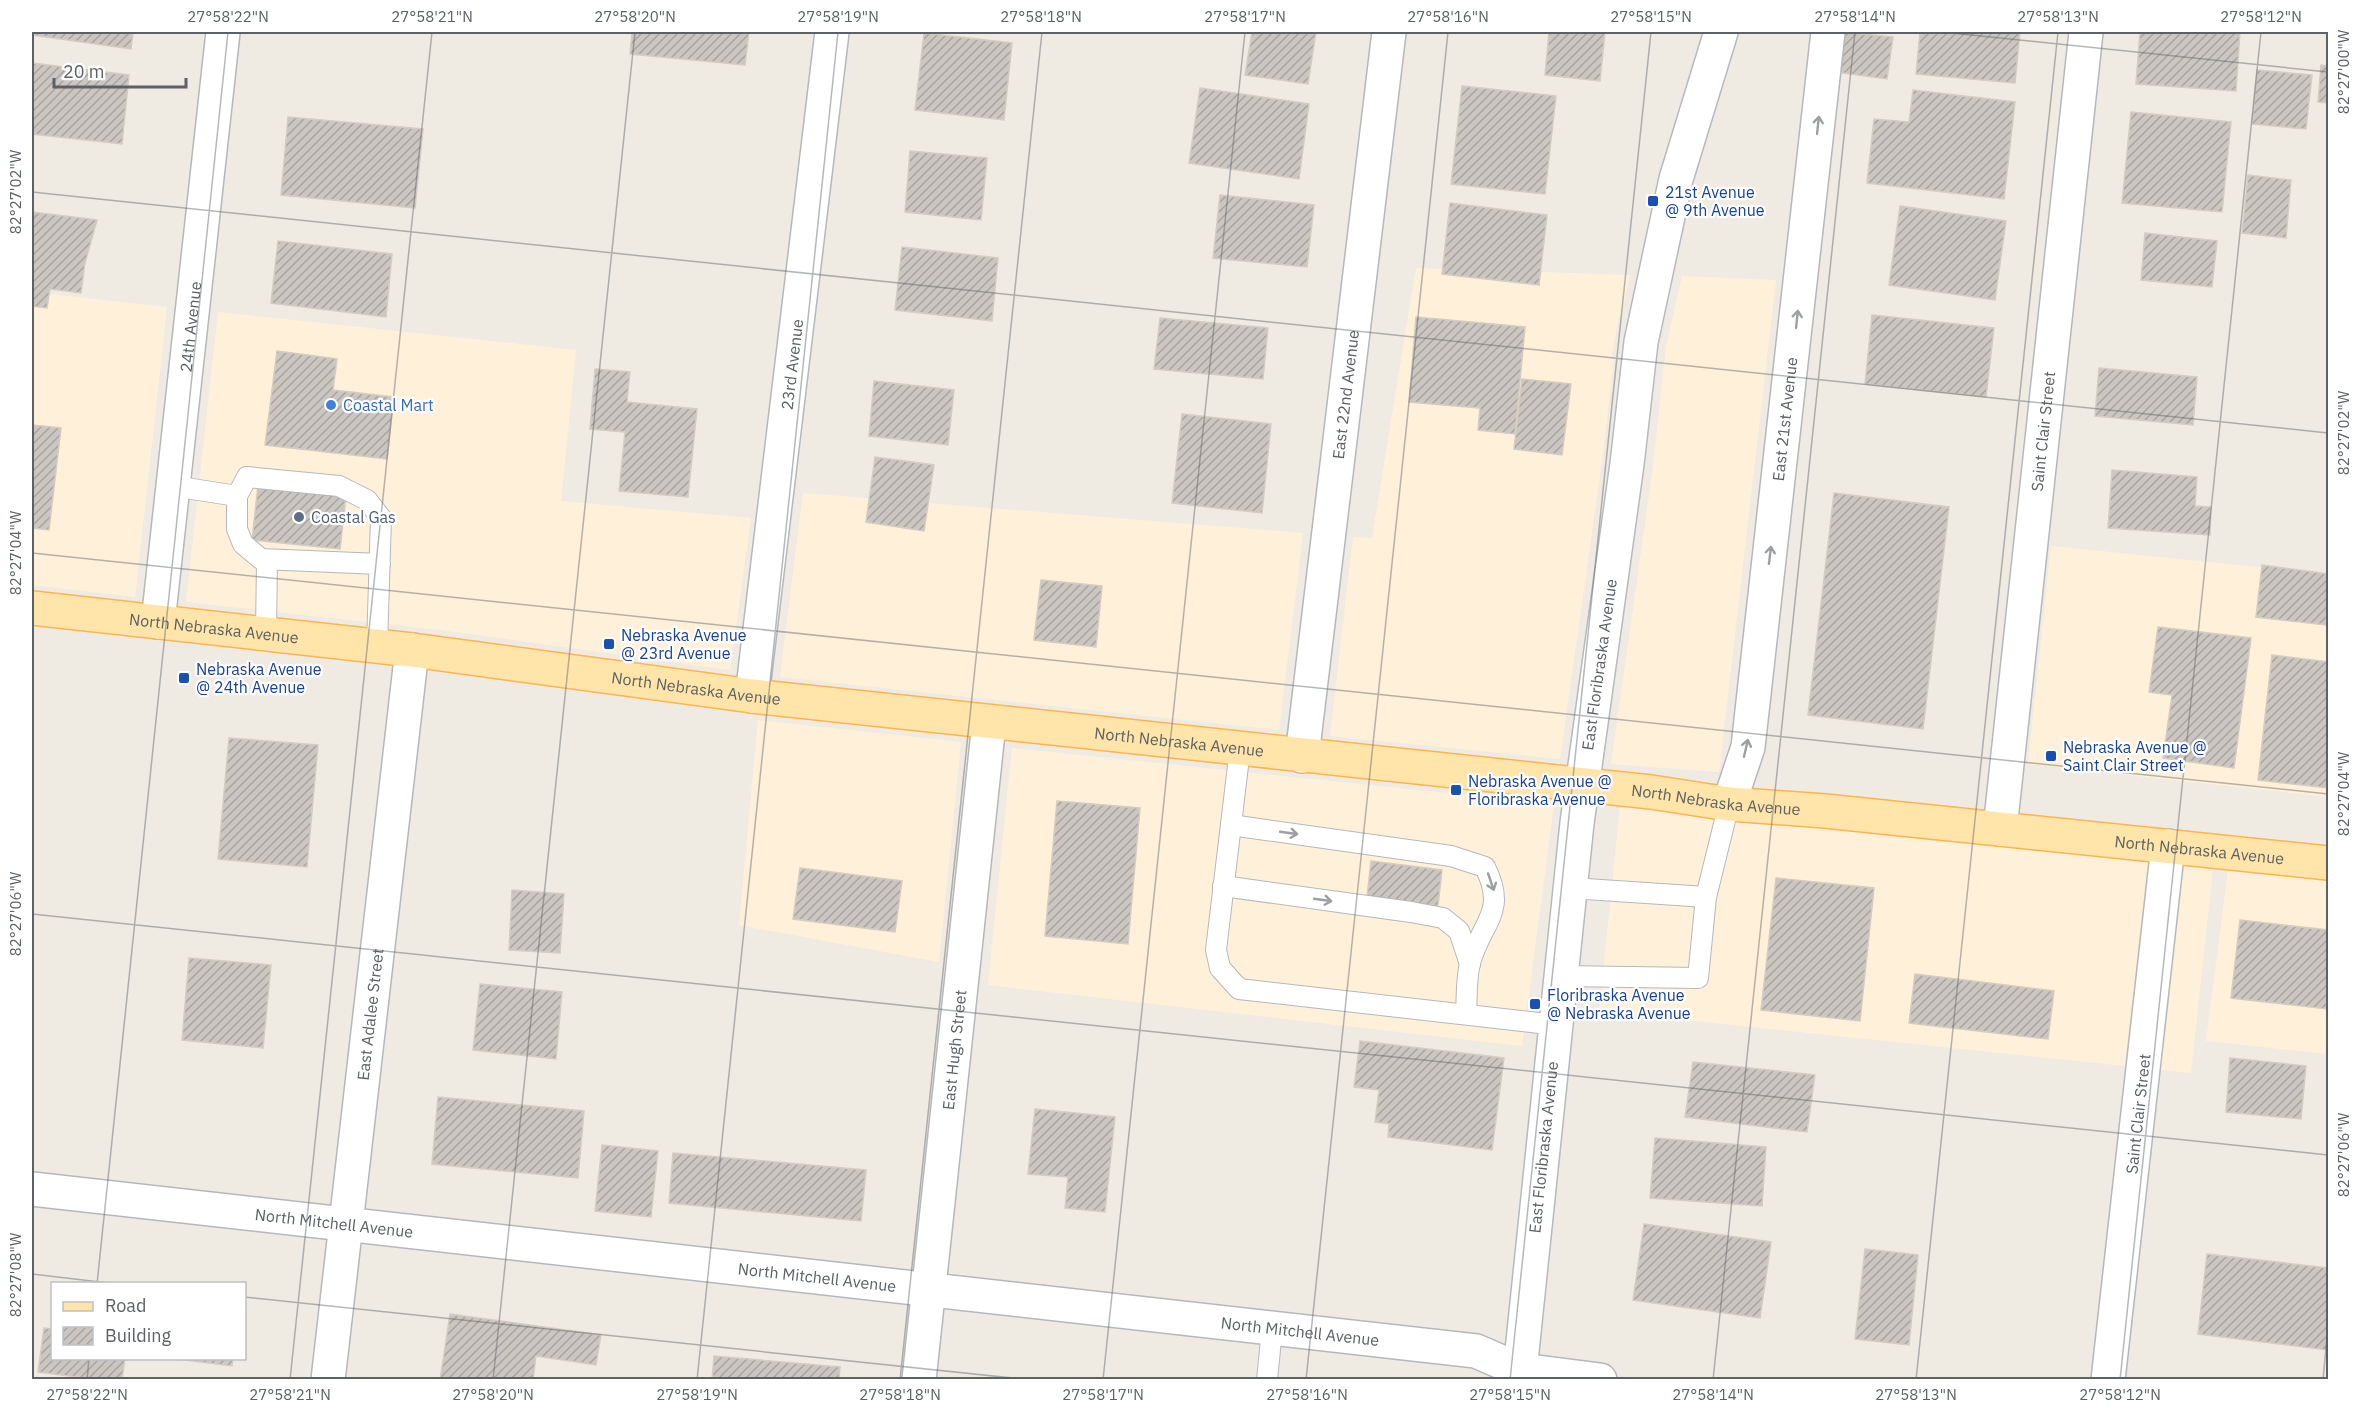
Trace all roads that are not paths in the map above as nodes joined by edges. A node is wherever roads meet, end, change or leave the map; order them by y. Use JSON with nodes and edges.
{"nodes":[{"id":1,"x":223,"y":32,"type":"edge"},
{"id":2,"x":832,"y":32,"type":"edge"},
{"id":3,"x":1389,"y":32,"type":"edge"},
{"id":4,"x":1721,"y":32,"type":"edge"},
{"id":5,"x":1828,"y":32,"type":"edge"},
{"id":6,"x":2086,"y":32,"type":"edge"},
{"id":7,"x":173,"y":486,"type":"junction"},
{"id":8,"x":237,"y":496,"type":"junction"},
{"id":9,"x":267,"y":560,"type":"junction"},
{"id":10,"x":380,"y":564,"type":"junction"},
{"id":11,"x":32,"y":608,"type":"edge"},
{"id":12,"x":158,"y":622,"type":"junction"},
{"id":13,"x":266,"y":634,"type":"junction"},
{"id":14,"x":377,"y":646,"type":"junction"},
{"id":15,"x":412,"y":650,"type":"junction"},
{"id":16,"x":752,"y":696,"type":"junction"},
{"id":17,"x":989,"y":723,"type":"junction"},
{"id":18,"x":1240,"y":749,"type":"junction"},
{"id":19,"x":1302,"y":756,"type":"junction"},
{"id":20,"x":1582,"y":785,"type":"junction"},
{"id":21,"x":1729,"y":804,"type":"junction"},
{"id":22,"x":1231,"y":825,"type":"junction"},
{"id":23,"x":2000,"y":829,"type":"junction"},
{"id":24,"x":2168,"y":846,"type":"junction"},
{"id":25,"x":2328,"y":863,"type":"edge"},
{"id":26,"x":1223,"y":886,"type":"junction"},
{"id":27,"x":1571,"y":888,"type":"junction"},
{"id":28,"x":1706,"y":897,"type":"junction"},
{"id":29,"x":1470,"y":963,"type":"junction"},
{"id":30,"x":1562,"y":976,"type":"junction"},
{"id":31,"x":1466,"y":1014,"type":"junction"},
{"id":32,"x":1557,"y":1025,"type":"junction"},
{"id":33,"x":32,"y":1189,"type":"edge"},
{"id":34,"x":346,"y":1224,"type":"junction"},
{"id":35,"x":929,"y":1290,"type":"junction"},
{"id":36,"x":1272,"y":1329,"type":"junction"},
{"id":37,"x":1520,"y":1375,"type":"edge"},
{"id":38,"x":328,"y":1380,"type":"edge"},
{"id":39,"x":919,"y":1380,"type":"edge"},
{"id":40,"x":1267,"y":1380,"type":"edge"},
{"id":41,"x":1600,"y":1380,"type":"edge"},
{"id":42,"x":2108,"y":1380,"type":"edge"}],
"edges":[{"from":1,"to":7,"type":"street","name":"24th Avenue"},
{"from":2,"to":16,"type":"street","name":"23rd Avenue"},
{"from":3,"to":19,"type":"street","name":"East 22nd Avenue"},
{"from":4,"to":20,"type":"street","name":"East Floribraska Avenue"},
{"from":21,"to":5,"type":"street","name":"East 21st Avenue","one_way":true},
{"from":6,"to":23,"type":"street","name":"Saint Clair Street"},
{"from":7,"to":8,"type":"lane"},
{"from":7,"to":12,"type":"street","name":"24th Avenue"},
{"from":8,"to":9,"type":"lane"},
{"from":8,"to":10,"type":"lane"},
{"from":9,"to":10,"type":"lane"},
{"from":9,"to":13,"type":"lane"},
{"from":10,"to":14,"type":"lane"},
{"from":11,"to":12,"type":"main road","name":"North Nebraska Avenue"},
{"from":12,"to":13,"type":"main road","name":"North Nebraska Avenue"},
{"from":13,"to":14,"type":"main road","name":"North Nebraska Avenue"},
{"from":14,"to":15,"type":"main road","name":"North Nebraska Avenue"},
{"from":15,"to":16,"type":"main road","name":"North Nebraska Avenue"},
{"from":15,"to":34,"type":"street","name":"East Adalee Street"},
{"from":16,"to":17,"type":"main road","name":"North Nebraska Avenue"},
{"from":17,"to":18,"type":"main road","name":"North Nebraska Avenue"},
{"from":17,"to":35,"type":"street","name":"East Hugh Street"},
{"from":18,"to":19,"type":"main road","name":"North Nebraska Avenue"},
{"from":18,"to":22,"type":"lane"},
{"from":19,"to":20,"type":"main road","name":"North Nebraska Avenue"},
{"from":20,"to":21,"type":"main road","name":"North Nebraska Avenue"},
{"from":20,"to":27,"type":"street","name":"East Floribraska Avenue"},
{"from":21,"to":23,"type":"main road","name":"North Nebraska Avenue"},
{"from":21,"to":28,"type":"lane"},
{"from":22,"to":26,"type":"lane"},
{"from":22,"to":29,"type":"lane","one_way":true},
{"from":23,"to":24,"type":"main road","name":"North Nebraska Avenue"},
{"from":24,"to":25,"type":"main road","name":"North Nebraska Avenue"},
{"from":24,"to":42,"type":"street","name":"Saint Clair Street"},
{"from":26,"to":29,"type":"lane","one_way":true},
{"from":26,"to":31,"type":"lane"},
{"from":27,"to":28,"type":"lane"},
{"from":27,"to":30,"type":"street","name":"East Floribraska Avenue"},
{"from":28,"to":30,"type":"lane"},
{"from":29,"to":31,"type":"lane"},
{"from":30,"to":32,"type":"street","name":"East Floribraska Avenue"},
{"from":31,"to":32,"type":"lane"},
{"from":32,"to":37,"type":"street","name":"East Floribraska Avenue"},
{"from":33,"to":34,"type":"street","name":"North Mitchell Avenue"},
{"from":34,"to":35,"type":"street","name":"North Mitchell Avenue"},
{"from":34,"to":38,"type":"street","name":"East Adalee Street"},
{"from":35,"to":36,"type":"street","name":"North Mitchell Avenue"},
{"from":35,"to":39,"type":"street","name":"East Hugh Street"},
{"from":36,"to":37,"type":"street","name":"North Mitchell Avenue"},
{"from":36,"to":40,"type":"lane"},
{"from":37,"to":41,"type":"street","name":"North Mitchell Avenue"}]}
